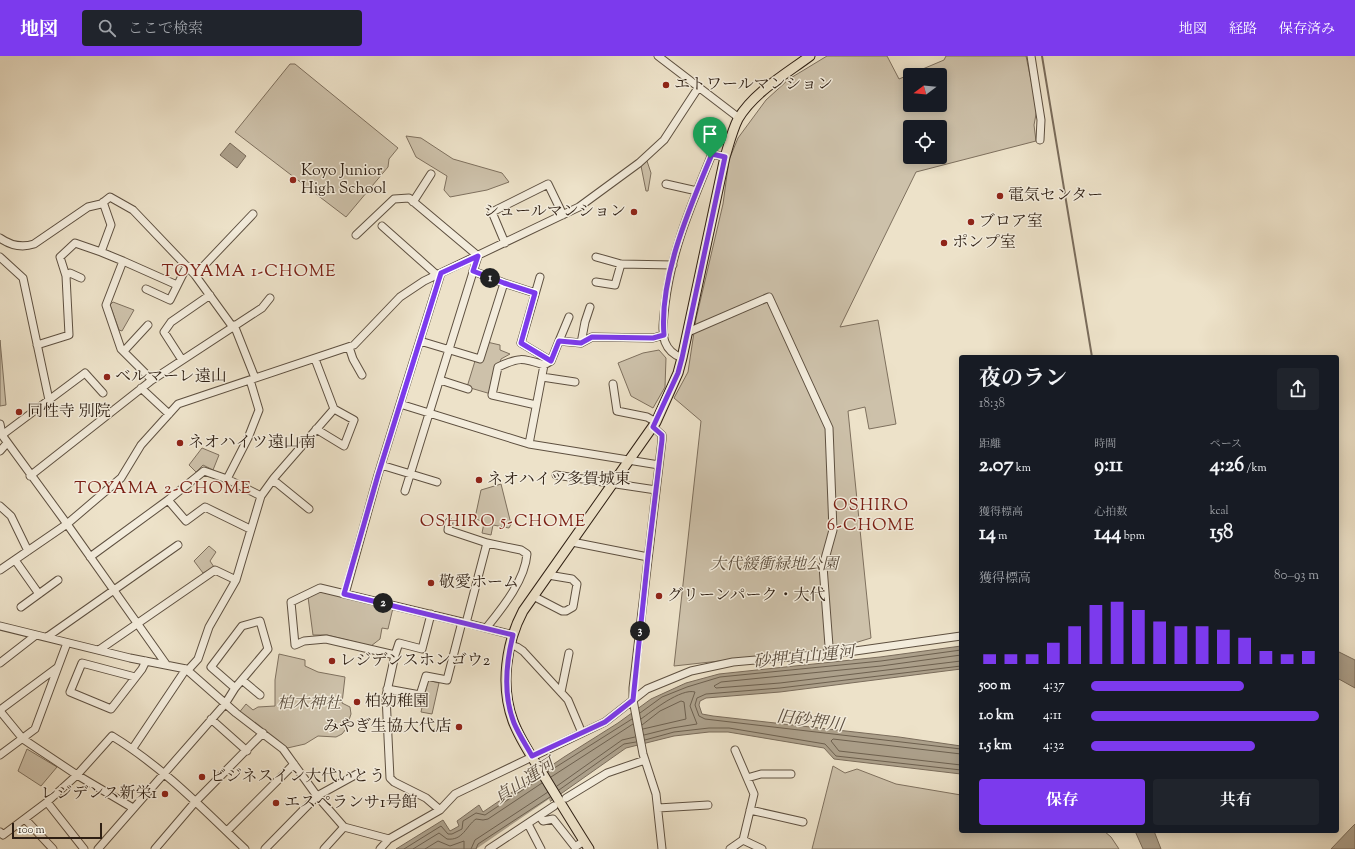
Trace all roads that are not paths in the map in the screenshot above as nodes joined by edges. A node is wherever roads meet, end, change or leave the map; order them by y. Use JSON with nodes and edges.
{"nodes":[{"id":1,"x":658,"y":56,"type":"edge"},
{"id":2,"x":810,"y":56,"type":"edge"},
{"id":3,"x":1031,"y":56,"type":"edge"},
{"id":4,"x":698,"y":88,"type":"junction"},
{"id":5,"x":739,"y":118,"type":"junction"},
{"id":6,"x":1040,"y":140,"type":"dead end"},
{"id":7,"x":725,"y":157,"type":"junction"},
{"id":8,"x":431,"y":174,"type":"dead end"},
{"id":9,"x":666,"y":184,"type":"dead end"},
{"id":10,"x":696,"y":191,"type":"junction"},
{"id":11,"x":103,"y":202,"type":"junction"},
{"id":12,"x":413,"y":202,"type":"junction"},
{"id":13,"x":253,"y":214,"type":"dead end"},
{"id":14,"x":563,"y":215,"type":"junction"},
{"id":15,"x":382,"y":226,"type":"dead end"},
{"id":16,"x":356,"y":235,"type":"dead end"},
{"id":17,"x":0,"y":238,"type":"edge"},
{"id":18,"x":505,"y":243,"type":"junction"},
{"id":19,"x":101,"y":252,"type":"junction"},
{"id":20,"x":478,"y":256,"type":"junction"},
{"id":21,"x":0,"y":257,"type":"edge"},
{"id":22,"x":596,"y":257,"type":"dead end"},
{"id":23,"x":123,"y":261,"type":"junction"},
{"id":24,"x":621,"y":264,"type":"junction"},
{"id":25,"x":673,"y":265,"type":"junction"},
{"id":26,"x":187,"y":266,"type":"junction"},
{"id":27,"x":473,"y":271,"type":"junction"},
{"id":28,"x":439,"y":274,"type":"junction"},
{"id":29,"x":195,"y":275,"type":"junction"},
{"id":30,"x":66,"y":276,"type":"junction"},
{"id":31,"x":540,"y":277,"type":"dead end"},
{"id":32,"x":81,"y":278,"type":"dead end"},
{"id":33,"x":596,"y":282,"type":"dead end"},
{"id":34,"x":504,"y":283,"type":"junction"},
{"id":35,"x":177,"y":285,"type":"junction"},
{"id":36,"x":146,"y":289,"type":"dead end"},
{"id":37,"x":535,"y":293,"type":"junction"},
{"id":38,"x":210,"y":295,"type":"junction"},
{"id":39,"x":270,"y":298,"type":"dead end"},
{"id":40,"x":590,"y":307,"type":"dead end"},
{"id":41,"x":569,"y":317,"type":"dead end"},
{"id":42,"x":148,"y":325,"type":"dead end"},
{"id":43,"x":233,"y":325,"type":"junction"},
{"id":44,"x":688,"y":332,"type":"junction"},
{"id":45,"x":664,"y":335,"type":"junction"},
{"id":46,"x":420,"y":341,"type":"junction"},
{"id":47,"x":559,"y":341,"type":"junction"},
{"id":48,"x":581,"y":343,"type":"junction"},
{"id":49,"x":37,"y":345,"type":"junction"},
{"id":50,"x":349,"y":347,"type":"junction"},
{"id":51,"x":449,"y":350,"type":"junction"},
{"id":52,"x":124,"y":352,"type":"junction"},
{"id":53,"x":682,"y":358,"type":"junction"},
{"id":54,"x":315,"y":359,"type":"junction"},
{"id":55,"x":182,"y":360,"type":"junction"},
{"id":56,"x":551,"y":361,"type":"junction"},
{"id":57,"x":544,"y":364,"type":"junction"},
{"id":58,"x":362,"y":375,"type":"dead end"},
{"id":59,"x":542,"y":377,"type":"junction"},
{"id":60,"x":252,"y":379,"type":"junction"},
{"id":61,"x":152,"y":380,"type":"junction"},
{"id":62,"x":440,"y":380,"type":"junction"},
{"id":63,"x":575,"y":382,"type":"dead end"},
{"id":64,"x":613,"y":384,"type":"dead end"},
{"id":65,"x":141,"y":388,"type":"junction"},
{"id":66,"x":468,"y":389,"type":"dead end"},
{"id":67,"x":103,"y":393,"type":"dead end"},
{"id":68,"x":49,"y":400,"type":"junction"},
{"id":69,"x":400,"y":404,"type":"junction"},
{"id":70,"x":536,"y":405,"type":"junction"},
{"id":71,"x":334,"y":409,"type":"junction"},
{"id":72,"x":430,"y":413,"type":"junction"},
{"id":73,"x":168,"y":414,"type":"junction"},
{"id":74,"x":0,"y":424,"type":"edge"},
{"id":75,"x":655,"y":425,"type":"junction"},
{"id":76,"x":316,"y":429,"type":"junction"},
{"id":77,"x":2,"y":435,"type":"junction"},
{"id":78,"x":7,"y":443,"type":"junction"},
{"id":79,"x":528,"y":444,"type":"junction"},
{"id":80,"x":0,"y":451,"type":"edge"},
{"id":81,"x":630,"y":460,"type":"junction"},
{"id":82,"x":380,"y":465,"type":"junction"},
{"id":83,"x":659,"y":465,"type":"junction"},
{"id":84,"x":410,"y":474,"type":"junction"},
{"id":85,"x":556,"y":475,"type":"dead end"},
{"id":86,"x":30,"y":476,"type":"junction"},
{"id":87,"x":227,"y":479,"type":"junction"},
{"id":88,"x":272,"y":482,"type":"junction"},
{"id":89,"x":437,"y":482,"type":"dead end"},
{"id":90,"x":613,"y":483,"type":"junction"},
{"id":91,"x":656,"y":490,"type":"junction"},
{"id":92,"x":405,"y":491,"type":"dead end"},
{"id":93,"x":261,"y":496,"type":"junction"},
{"id":94,"x":168,"y":500,"type":"junction"},
{"id":95,"x":0,"y":506,"type":"edge"},
{"id":96,"x":309,"y":509,"type":"dead end"},
{"id":97,"x":449,"y":522,"type":"dead end"},
{"id":98,"x":67,"y":524,"type":"junction"},
{"id":99,"x":250,"y":529,"type":"junction"},
{"id":100,"x":572,"y":542,"type":"junction"},
{"id":101,"x":487,"y":543,"type":"junction"},
{"id":102,"x":178,"y":546,"type":"dead end"},
{"id":103,"x":28,"y":551,"type":"junction"},
{"id":104,"x":648,"y":556,"type":"junction"},
{"id":105,"x":90,"y":557,"type":"junction"},
{"id":106,"x":15,"y":560,"type":"junction"},
{"id":107,"x":0,"y":570,"type":"edge"},
{"id":108,"x":548,"y":575,"type":"junction"},
{"id":109,"x":58,"y":580,"type":"dead end"},
{"id":110,"x":236,"y":580,"type":"junction"},
{"id":111,"x":113,"y":590,"type":"junction"},
{"id":112,"x":39,"y":594,"type":"junction"},
{"id":113,"x":344,"y":594,"type":"junction"},
{"id":114,"x":533,"y":596,"type":"junction"},
{"id":115,"x":21,"y":607,"type":"dead end"},
{"id":116,"x":430,"y":614,"type":"junction"},
{"id":117,"x":137,"y":623,"type":"junction"},
{"id":118,"x":464,"y":623,"type":"junction"},
{"id":119,"x":0,"y":626,"type":"edge"},
{"id":120,"x":487,"y":627,"type":"junction"},
{"id":121,"x":36,"y":635,"type":"junction"},
{"id":122,"x":513,"y":635,"type":"junction"},
{"id":123,"x":959,"y":636,"type":"edge"},
{"id":124,"x":46,"y":637,"type":"junction"},
{"id":125,"x":67,"y":643,"type":"junction"},
{"id":126,"x":510,"y":645,"type":"junction"},
{"id":127,"x":829,"y":646,"type":"dead end"},
{"id":128,"x":99,"y":650,"type":"junction"},
{"id":129,"x":570,"y":652,"type":"dead end"},
{"id":130,"x":395,"y":655,"type":"junction"},
{"id":131,"x":146,"y":661,"type":"junction"},
{"id":132,"x":0,"y":663,"type":"edge"},
{"id":133,"x":166,"y":664,"type":"junction"},
{"id":134,"x":58,"y":667,"type":"junction"},
{"id":135,"x":187,"y":670,"type":"junction"},
{"id":136,"x":135,"y":677,"type":"junction"},
{"id":137,"x":242,"y":680,"type":"junction"},
{"id":138,"x":236,"y":688,"type":"junction"},
{"id":139,"x":387,"y":689,"type":"junction"},
{"id":140,"x":561,"y":692,"type":"junction"},
{"id":141,"x":260,"y":695,"type":"dead end"},
{"id":142,"x":633,"y":700,"type":"junction"},
{"id":143,"x":225,"y":704,"type":"junction"},
{"id":144,"x":0,"y":711,"type":"edge"},
{"id":145,"x":211,"y":719,"type":"junction"},
{"id":146,"x":263,"y":733,"type":"junction"},
{"id":147,"x":582,"y":733,"type":"junction"},
{"id":148,"x":23,"y":739,"type":"junction"},
{"id":149,"x":133,"y":748,"type":"junction"},
{"id":150,"x":735,"y":750,"type":"dead end"},
{"id":151,"x":247,"y":751,"type":"junction"},
{"id":152,"x":0,"y":756,"type":"edge"},
{"id":153,"x":532,"y":756,"type":"junction"},
{"id":154,"x":644,"y":757,"type":"junction"},
{"id":155,"x":294,"y":764,"type":"junction"},
{"id":156,"x":164,"y":773,"type":"junction"},
{"id":157,"x":357,"y":774,"type":"dead end"},
{"id":158,"x":791,"y":774,"type":"dead end"},
{"id":159,"x":77,"y":775,"type":"junction"},
{"id":160,"x":747,"y":778,"type":"junction"},
{"id":161,"x":317,"y":796,"type":"junction"},
{"id":162,"x":196,"y":801,"type":"junction"},
{"id":163,"x":560,"y":801,"type":"junction"},
{"id":164,"x":47,"y":802,"type":"junction"},
{"id":165,"x":708,"y":805,"type":"dead end"},
{"id":166,"x":133,"y":808,"type":"junction"},
{"id":167,"x":658,"y":808,"type":"junction"},
{"id":168,"x":440,"y":810,"type":"junction"},
{"id":169,"x":750,"y":810,"type":"junction"},
{"id":170,"x":540,"y":816,"type":"junction"},
{"id":171,"x":25,"y":819,"type":"junction"},
{"id":172,"x":803,"y":822,"type":"dead end"},
{"id":173,"x":528,"y":824,"type":"junction"},
{"id":174,"x":344,"y":828,"type":"junction"},
{"id":175,"x":227,"y":831,"type":"junction"},
{"id":176,"x":1,"y":835,"type":"edge"},
{"id":177,"x":389,"y":839,"type":"junction"},
{"id":178,"x":743,"y":840,"type":"junction"},
{"id":179,"x":587,"y":845,"type":"edge"},
{"id":180,"x":240,"y":847,"type":"edge"},
{"id":181,"x":53,"y":849,"type":"edge"},
{"id":182,"x":84,"y":849,"type":"edge"},
{"id":183,"x":98,"y":849,"type":"edge"},
{"id":184,"x":155,"y":849,"type":"edge"},
{"id":185,"x":265,"y":849,"type":"edge"},
{"id":186,"x":324,"y":849,"type":"edge"},
{"id":187,"x":380,"y":849,"type":"edge"},
{"id":188,"x":489,"y":849,"type":"edge"},
{"id":189,"x":541,"y":849,"type":"edge"},
{"id":190,"x":662,"y":849,"type":"edge"},
{"id":191,"x":730,"y":849,"type":"edge"},
{"id":192,"x":762,"y":849,"type":"edge"}],
"edges":[{"from":1,"to":4,"type":"street"},
{"from":2,"to":5,"type":"main road"},
{"from":3,"to":6,"type":"street"},
{"from":4,"to":5,"type":"street"},
{"from":4,"to":14,"type":"street"},
{"from":5,"to":7,"type":"main road"},
{"from":7,"to":10,"type":"street"},
{"from":7,"to":44,"type":"main road"},
{"from":8,"to":12,"type":"street"},
{"from":9,"to":10,"type":"street"},
{"from":10,"to":25,"type":"street"},
{"from":11,"to":17,"type":"street"},
{"from":11,"to":19,"type":"street"},
{"from":11,"to":26,"type":"street"},
{"from":12,"to":16,"type":"street"},
{"from":12,"to":20,"type":"street"},
{"from":13,"to":29,"type":"street"},
{"from":14,"to":18,"type":"street"},
{"from":14,"to":18,"type":"street"},
{"from":15,"to":28,"type":"street"},
{"from":18,"to":20,"type":"street"},
{"from":19,"to":23,"type":"street"},
{"from":19,"to":30,"type":"street"},
{"from":20,"to":27,"type":"street"},
{"from":20,"to":28,"type":"street"},
{"from":21,"to":49,"type":"street"},
{"from":22,"to":24,"type":"street"},
{"from":23,"to":35,"type":"street"},
{"from":23,"to":52,"type":"street"},
{"from":24,"to":25,"type":"street"},
{"from":24,"to":33,"type":"street"},
{"from":25,"to":45,"type":"street"},
{"from":26,"to":29,"type":"street"},
{"from":26,"to":35,"type":"street"},
{"from":27,"to":34,"type":"street"},
{"from":27,"to":51,"type":"street"},
{"from":28,"to":46,"type":"street"},
{"from":28,"to":50,"type":"street"},
{"from":29,"to":38,"type":"street"},
{"from":30,"to":32,"type":"street"},
{"from":30,"to":49,"type":"street"},
{"from":31,"to":37,"type":"street"},
{"from":34,"to":37,"type":"street"},
{"from":34,"to":51,"type":"street"},
{"from":35,"to":36,"type":"street"},
{"from":37,"to":56,"type":"street"},
{"from":38,"to":43,"type":"street"},
{"from":38,"to":55,"type":"street"},
{"from":39,"to":43,"type":"street"},
{"from":40,"to":48,"type":"street"},
{"from":41,"to":47,"type":"street"},
{"from":42,"to":52,"type":"street"},
{"from":43,"to":55,"type":"street"},
{"from":43,"to":60,"type":"street"},
{"from":44,"to":53,"type":"main road"},
{"from":44,"to":127,"type":"street"},
{"from":45,"to":48,"type":"street"},
{"from":45,"to":53,"type":"street"},
{"from":46,"to":51,"type":"street"},
{"from":46,"to":69,"type":"street"},
{"from":47,"to":48,"type":"street"},
{"from":47,"to":56,"type":"street"},
{"from":49,"to":68,"type":"street"},
{"from":50,"to":54,"type":"street"},
{"from":50,"to":58,"type":"street"},
{"from":51,"to":62,"type":"street"},
{"from":52,"to":61,"type":"street"},
{"from":53,"to":75,"type":"main road"},
{"from":54,"to":60,"type":"street"},
{"from":54,"to":71,"type":"street"},
{"from":55,"to":61,"type":"street"},
{"from":56,"to":57,"type":"street"},
{"from":57,"to":59,"type":"street"},
{"from":57,"to":70,"type":"street"},
{"from":59,"to":63,"type":"street"},
{"from":59,"to":70,"type":"street"},
{"from":60,"to":73,"type":"street"},
{"from":60,"to":87,"type":"street"},
{"from":61,"to":65,"type":"street"},
{"from":62,"to":66,"type":"street"},
{"from":62,"to":72,"type":"street"},
{"from":64,"to":75,"type":"street"},
{"from":65,"to":73,"type":"street"},
{"from":65,"to":86,"type":"street"},
{"from":67,"to":68,"type":"street"},
{"from":68,"to":77,"type":"street"},
{"from":69,"to":72,"type":"street"},
{"from":69,"to":82,"type":"street"},
{"from":70,"to":79,"type":"street"},
{"from":71,"to":76,"type":"street"},
{"from":71,"to":76,"type":"street"},
{"from":72,"to":79,"type":"street"},
{"from":72,"to":84,"type":"street"},
{"from":73,"to":98,"type":"street"},
{"from":74,"to":77,"type":"street"},
{"from":75,"to":81,"type":"main road"},
{"from":75,"to":83,"type":"street"},
{"from":76,"to":88,"type":"street"},
{"from":77,"to":78,"type":"street"},
{"from":78,"to":80,"type":"street"},
{"from":78,"to":86,"type":"street"},
{"from":79,"to":81,"type":"street"},
{"from":81,"to":83,"type":"street"},
{"from":81,"to":90,"type":"main road"},
{"from":82,"to":84,"type":"street"},
{"from":82,"to":113,"type":"street"},
{"from":83,"to":91,"type":"street"},
{"from":84,"to":89,"type":"street"},
{"from":84,"to":92,"type":"street"},
{"from":85,"to":90,"type":"street"},
{"from":86,"to":98,"type":"street"},
{"from":87,"to":93,"type":"street"},
{"from":87,"to":94,"type":"street"},
{"from":88,"to":93,"type":"street"},
{"from":88,"to":96,"type":"street"},
{"from":90,"to":91,"type":"street"},
{"from":90,"to":100,"type":"main road"},
{"from":91,"to":104,"type":"street"},
{"from":93,"to":99,"type":"street"},
{"from":94,"to":99,"type":"street"},
{"from":94,"to":105,"type":"street"},
{"from":95,"to":103,"type":"street"},
{"from":97,"to":101,"type":"street"},
{"from":98,"to":103,"type":"street"},
{"from":98,"to":105,"type":"street"},
{"from":99,"to":110,"type":"street"},
{"from":100,"to":104,"type":"street"},
{"from":100,"to":108,"type":"main road"},
{"from":101,"to":118,"type":"street"},
{"from":101,"to":120,"type":"street"},
{"from":102,"to":111,"type":"street"},
{"from":103,"to":106,"type":"street"},
{"from":104,"to":142,"type":"street"},
{"from":105,"to":111,"type":"street"},
{"from":106,"to":107,"type":"street"},
{"from":106,"to":112,"type":"street"},
{"from":108,"to":114,"type":"main road"},
{"from":108,"to":114,"type":"street"},
{"from":109,"to":112,"type":"street"},
{"from":110,"to":117,"type":"street"},
{"from":110,"to":135,"type":"street"},
{"from":111,"to":117,"type":"street"},
{"from":111,"to":124,"type":"street"},
{"from":112,"to":115,"type":"street"},
{"from":113,"to":116,"type":"street"},
{"from":113,"to":130,"type":"street"},
{"from":114,"to":122,"type":"main road"},
{"from":116,"to":118,"type":"street"},
{"from":116,"to":130,"type":"street"},
{"from":117,"to":128,"type":"street"},
{"from":117,"to":133,"type":"street"},
{"from":118,"to":120,"type":"street"},
{"from":118,"to":139,"type":"street"},
{"from":119,"to":121,"type":"street"},
{"from":120,"to":122,"type":"street"},
{"from":121,"to":124,"type":"street"},
{"from":121,"to":132,"type":"street"},
{"from":122,"to":126,"type":"main road"},
{"from":123,"to":142,"type":"street"},
{"from":124,"to":125,"type":"street"},
{"from":125,"to":128,"type":"street"},
{"from":125,"to":134,"type":"street"},
{"from":126,"to":140,"type":"street"},
{"from":126,"to":153,"type":"main road"},
{"from":128,"to":131,"type":"street"},
{"from":129,"to":140,"type":"street"},
{"from":130,"to":139,"type":"street"},
{"from":131,"to":133,"type":"street"},
{"from":131,"to":136,"type":"street"},
{"from":133,"to":135,"type":"street"},
{"from":134,"to":144,"type":"street"},
{"from":134,"to":148,"type":"street"},
{"from":135,"to":143,"type":"street"},
{"from":135,"to":149,"type":"street"},
{"from":136,"to":136,"type":"street"},
{"from":137,"to":138,"type":"street"},
{"from":137,"to":138,"type":"street"},
{"from":137,"to":141,"type":"street"},
{"from":138,"to":143,"type":"street"},
{"from":139,"to":168,"type":"street"},
{"from":140,"to":147,"type":"street"},
{"from":142,"to":147,"type":"street"},
{"from":142,"to":154,"type":"street"},
{"from":143,"to":145,"type":"street"},
{"from":143,"to":146,"type":"street"},
{"from":144,"to":148,"type":"street"},
{"from":145,"to":151,"type":"street"},
{"from":145,"to":156,"type":"street"},
{"from":146,"to":151,"type":"street"},
{"from":146,"to":155,"type":"street"},
{"from":147,"to":153,"type":"street"},
{"from":148,"to":152,"type":"street"},
{"from":148,"to":159,"type":"street"},
{"from":149,"to":156,"type":"street"},
{"from":149,"to":159,"type":"street"},
{"from":150,"to":160,"type":"street"},
{"from":151,"to":162,"type":"street"},
{"from":153,"to":163,"type":"main road"},
{"from":153,"to":168,"type":"street"},
{"from":154,"to":163,"type":"street"},
{"from":154,"to":167,"type":"street"},
{"from":155,"to":161,"type":"street"},
{"from":155,"to":175,"type":"street"},
{"from":156,"to":162,"type":"street"},
{"from":156,"to":166,"type":"street"},
{"from":157,"to":161,"type":"street"},
{"from":158,"to":160,"type":"street"},
{"from":159,"to":164,"type":"street"},
{"from":159,"to":166,"type":"street"},
{"from":160,"to":169,"type":"street"},
{"from":161,"to":174,"type":"street"},
{"from":161,"to":185,"type":"street"},
{"from":162,"to":175,"type":"street"},
{"from":162,"to":184,"type":"street"},
{"from":163,"to":170,"type":"street"},
{"from":163,"to":179,"type":"main road"},
{"from":164,"to":171,"type":"street"},
{"from":164,"to":182,"type":"street"},
{"from":165,"to":167,"type":"street"},
{"from":166,"to":183,"type":"street"},
{"from":167,"to":190,"type":"street"},
{"from":168,"to":177,"type":"street"},
{"from":169,"to":172,"type":"street"},
{"from":169,"to":178,"type":"street"},
{"from":170,"to":173,"type":"street"},
{"from":170,"to":179,"type":"street"},
{"from":171,"to":176,"type":"street"},
{"from":171,"to":181,"type":"street"},
{"from":173,"to":188,"type":"street"},
{"from":173,"to":189,"type":"street"},
{"from":174,"to":177,"type":"street"},
{"from":174,"to":186,"type":"street"},
{"from":175,"to":180,"type":"street"},
{"from":177,"to":187,"type":"street"},
{"from":178,"to":191,"type":"street"},
{"from":178,"to":192,"type":"street"}]}
